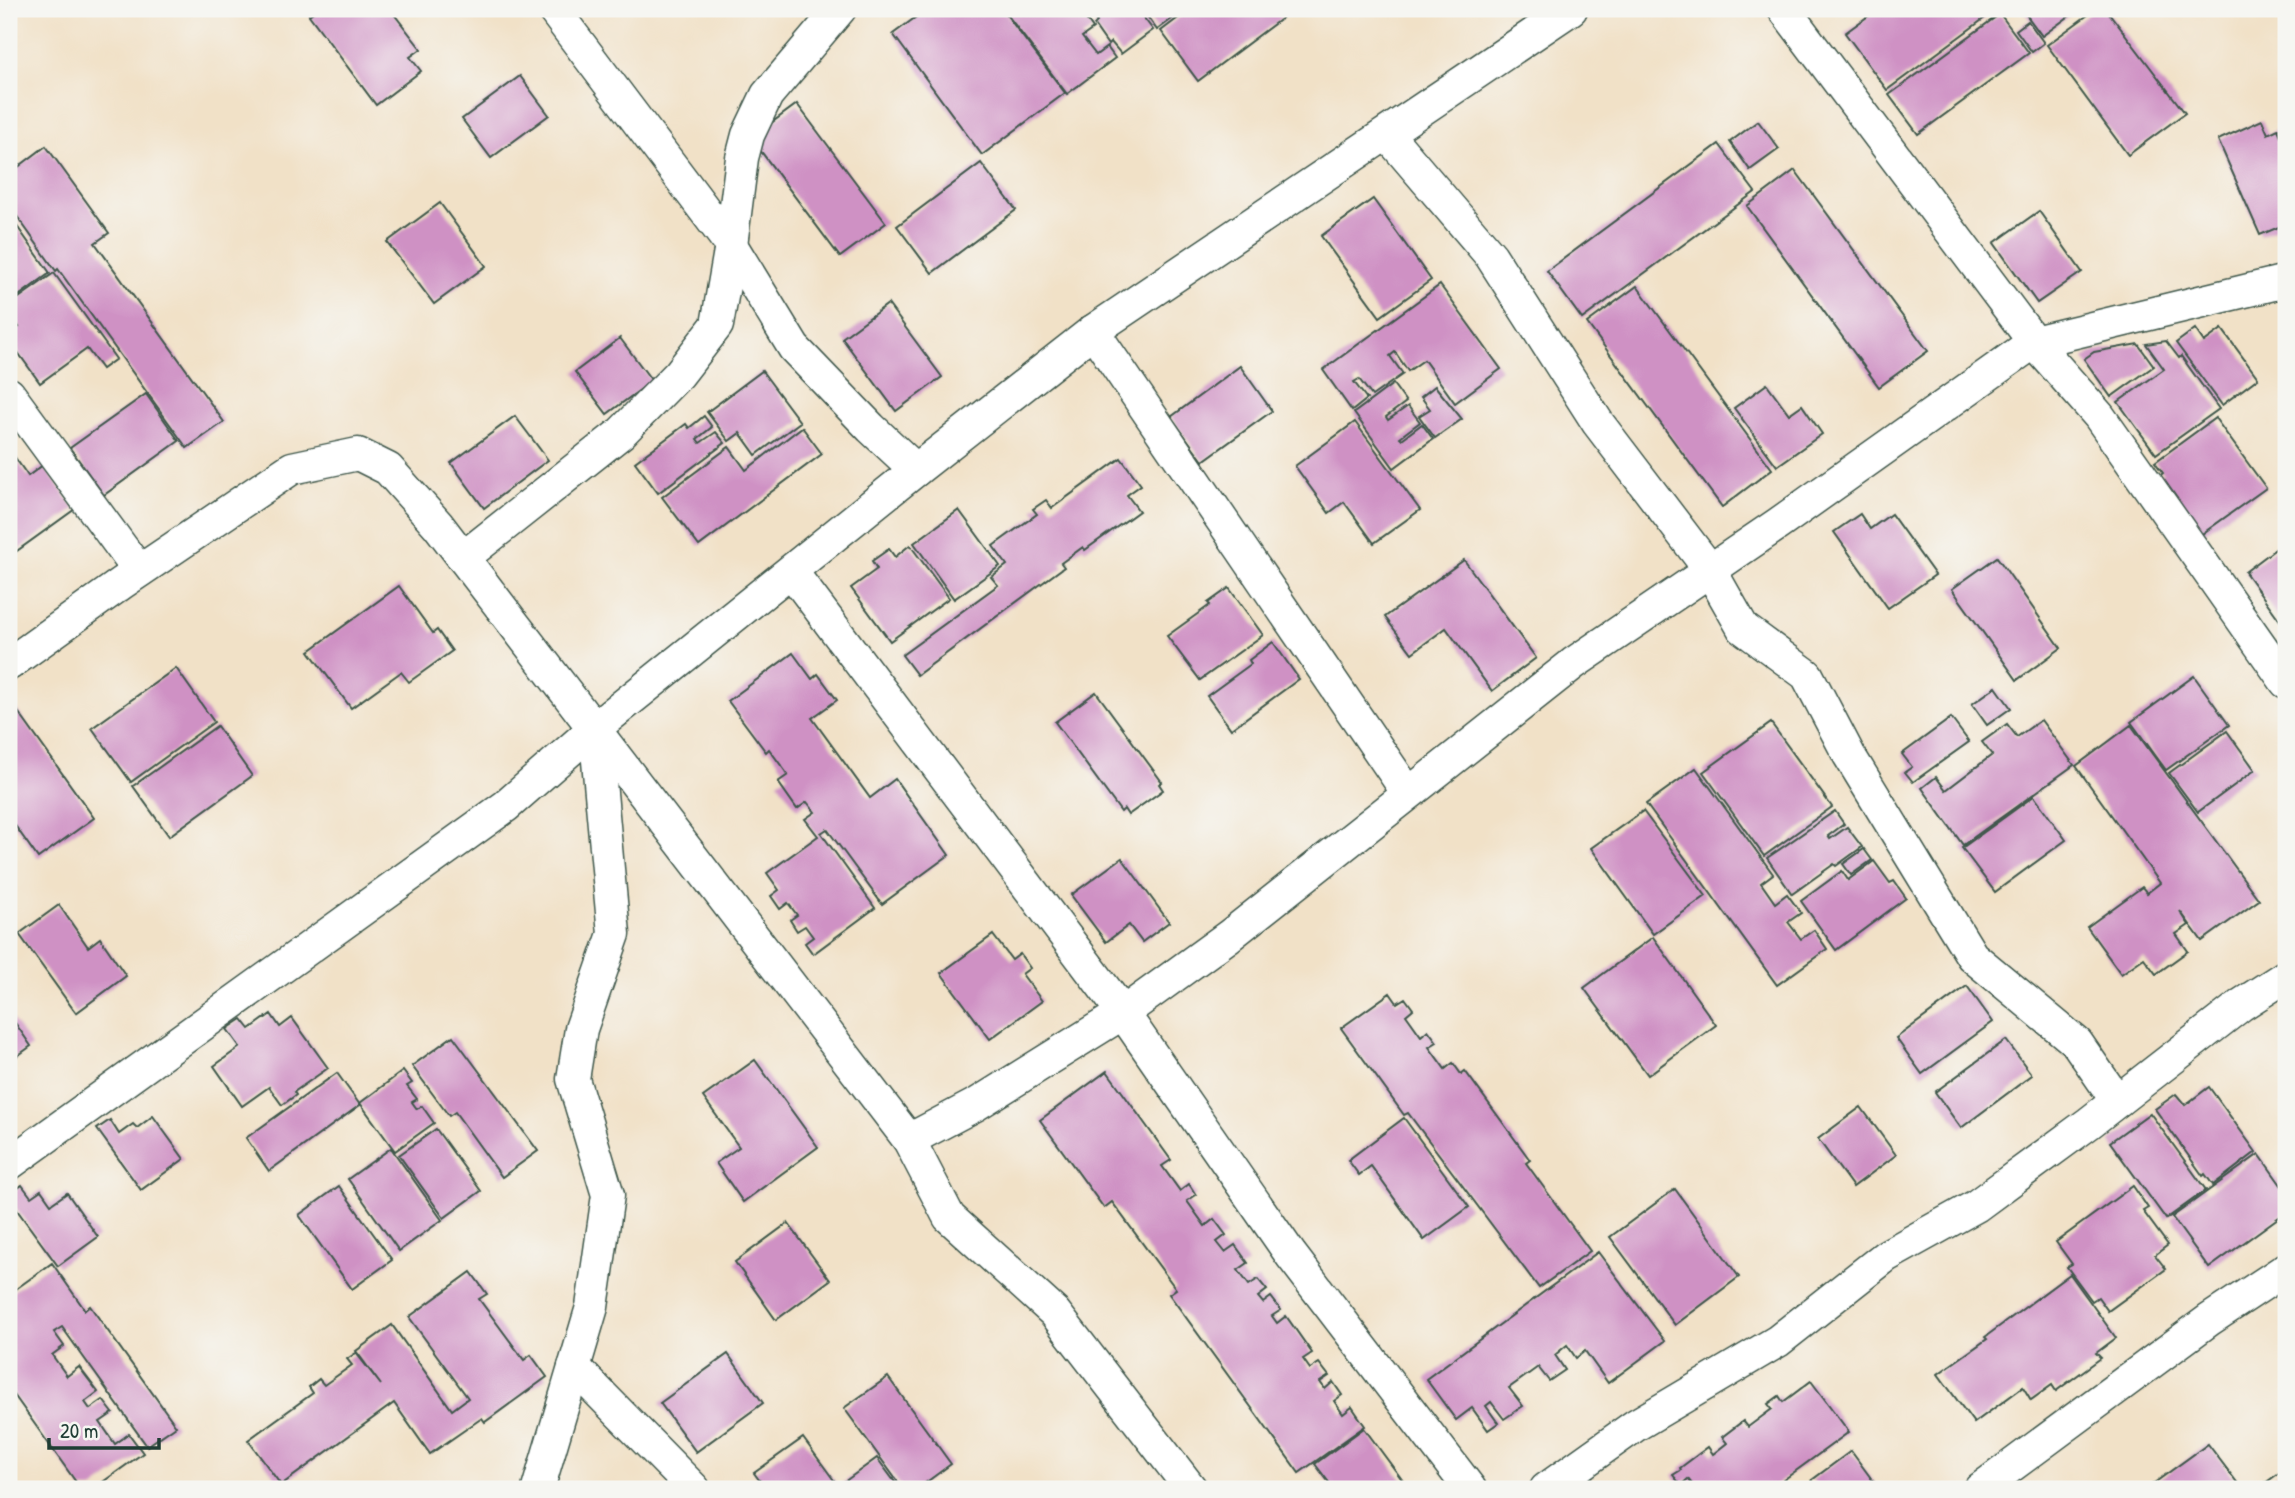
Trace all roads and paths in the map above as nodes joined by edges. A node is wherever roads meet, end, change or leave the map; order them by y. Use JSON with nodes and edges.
{"nodes":[{"id":1,"x":553,"y":9,"type":"edge"},
{"id":2,"x":840,"y":9,"type":"edge"},
{"id":3,"x":1571,"y":9,"type":"edge"},
{"id":4,"x":1784,"y":9,"type":"edge"},
{"id":5,"x":1387,"y":134,"type":"junction"},
{"id":6,"x":732,"y":245,"type":"junction"},
{"id":7,"x":2286,"y":281,"type":"edge"},
{"id":8,"x":1093,"y":331,"type":"junction"},
{"id":9,"x":2034,"y":342,"type":"junction"},
{"id":10,"x":9,"y":394,"type":"edge"},
{"id":11,"x":916,"y":470,"type":"junction"},
{"id":12,"x":463,"y":558,"type":"junction"},
{"id":13,"x":1710,"y":570,"type":"junction"},
{"id":14,"x":139,"y":571,"type":"junction"},
{"id":15,"x":790,"y":571,"type":"junction"},
{"id":16,"x":9,"y":664,"type":"edge"},
{"id":17,"x":2286,"y":682,"type":"edge"},
{"id":18,"x":595,"y":729,"type":"junction"},
{"id":19,"x":1408,"y":793,"type":"junction"},
{"id":20,"x":2286,"y":976,"type":"edge"},
{"id":21,"x":1123,"y":1013,"type":"junction"},
{"id":22,"x":2118,"y":1101,"type":"junction"},
{"id":23,"x":909,"y":1140,"type":"junction"},
{"id":24,"x":9,"y":1164,"type":"edge"},
{"id":25,"x":2286,"y":1269,"type":"edge"},
{"id":26,"x":574,"y":1367,"type":"junction"},
{"id":27,"x":538,"y":1489,"type":"edge"},
{"id":28,"x":694,"y":1489,"type":"edge"},
{"id":29,"x":1191,"y":1489,"type":"edge"},
{"id":30,"x":1469,"y":1489,"type":"edge"},
{"id":31,"x":1546,"y":1489,"type":"edge"},
{"id":32,"x":1980,"y":1489,"type":"edge"}],
"edges":[{"from":1,"to":6,"type":"street"},
{"from":2,"to":6,"type":"street"},
{"from":3,"to":5,"type":"street"},
{"from":4,"to":9,"type":"street"},
{"from":5,"to":8,"type":"street"},
{"from":5,"to":13,"type":"street"},
{"from":6,"to":11,"type":"street"},
{"from":6,"to":12,"type":"street"},
{"from":7,"to":9,"type":"street"},
{"from":8,"to":11,"type":"street"},
{"from":8,"to":19,"type":"street"},
{"from":9,"to":13,"type":"street"},
{"from":9,"to":17,"type":"street"},
{"from":10,"to":14,"type":"street"},
{"from":11,"to":15,"type":"street"},
{"from":12,"to":14,"type":"street"},
{"from":12,"to":18,"type":"street"},
{"from":13,"to":19,"type":"street"},
{"from":13,"to":22,"type":"street"},
{"from":14,"to":16,"type":"street"},
{"from":15,"to":18,"type":"street"},
{"from":15,"to":21,"type":"street"},
{"from":18,"to":23,"type":"street"},
{"from":18,"to":24,"type":"street"},
{"from":18,"to":26,"type":"street"},
{"from":19,"to":21,"type":"street"},
{"from":20,"to":22,"type":"street"},
{"from":21,"to":23,"type":"street"},
{"from":21,"to":30,"type":"street"},
{"from":22,"to":31,"type":"street"},
{"from":23,"to":29,"type":"street"},
{"from":25,"to":32,"type":"street"},
{"from":26,"to":27,"type":"street"},
{"from":26,"to":28,"type":"street"}]}
